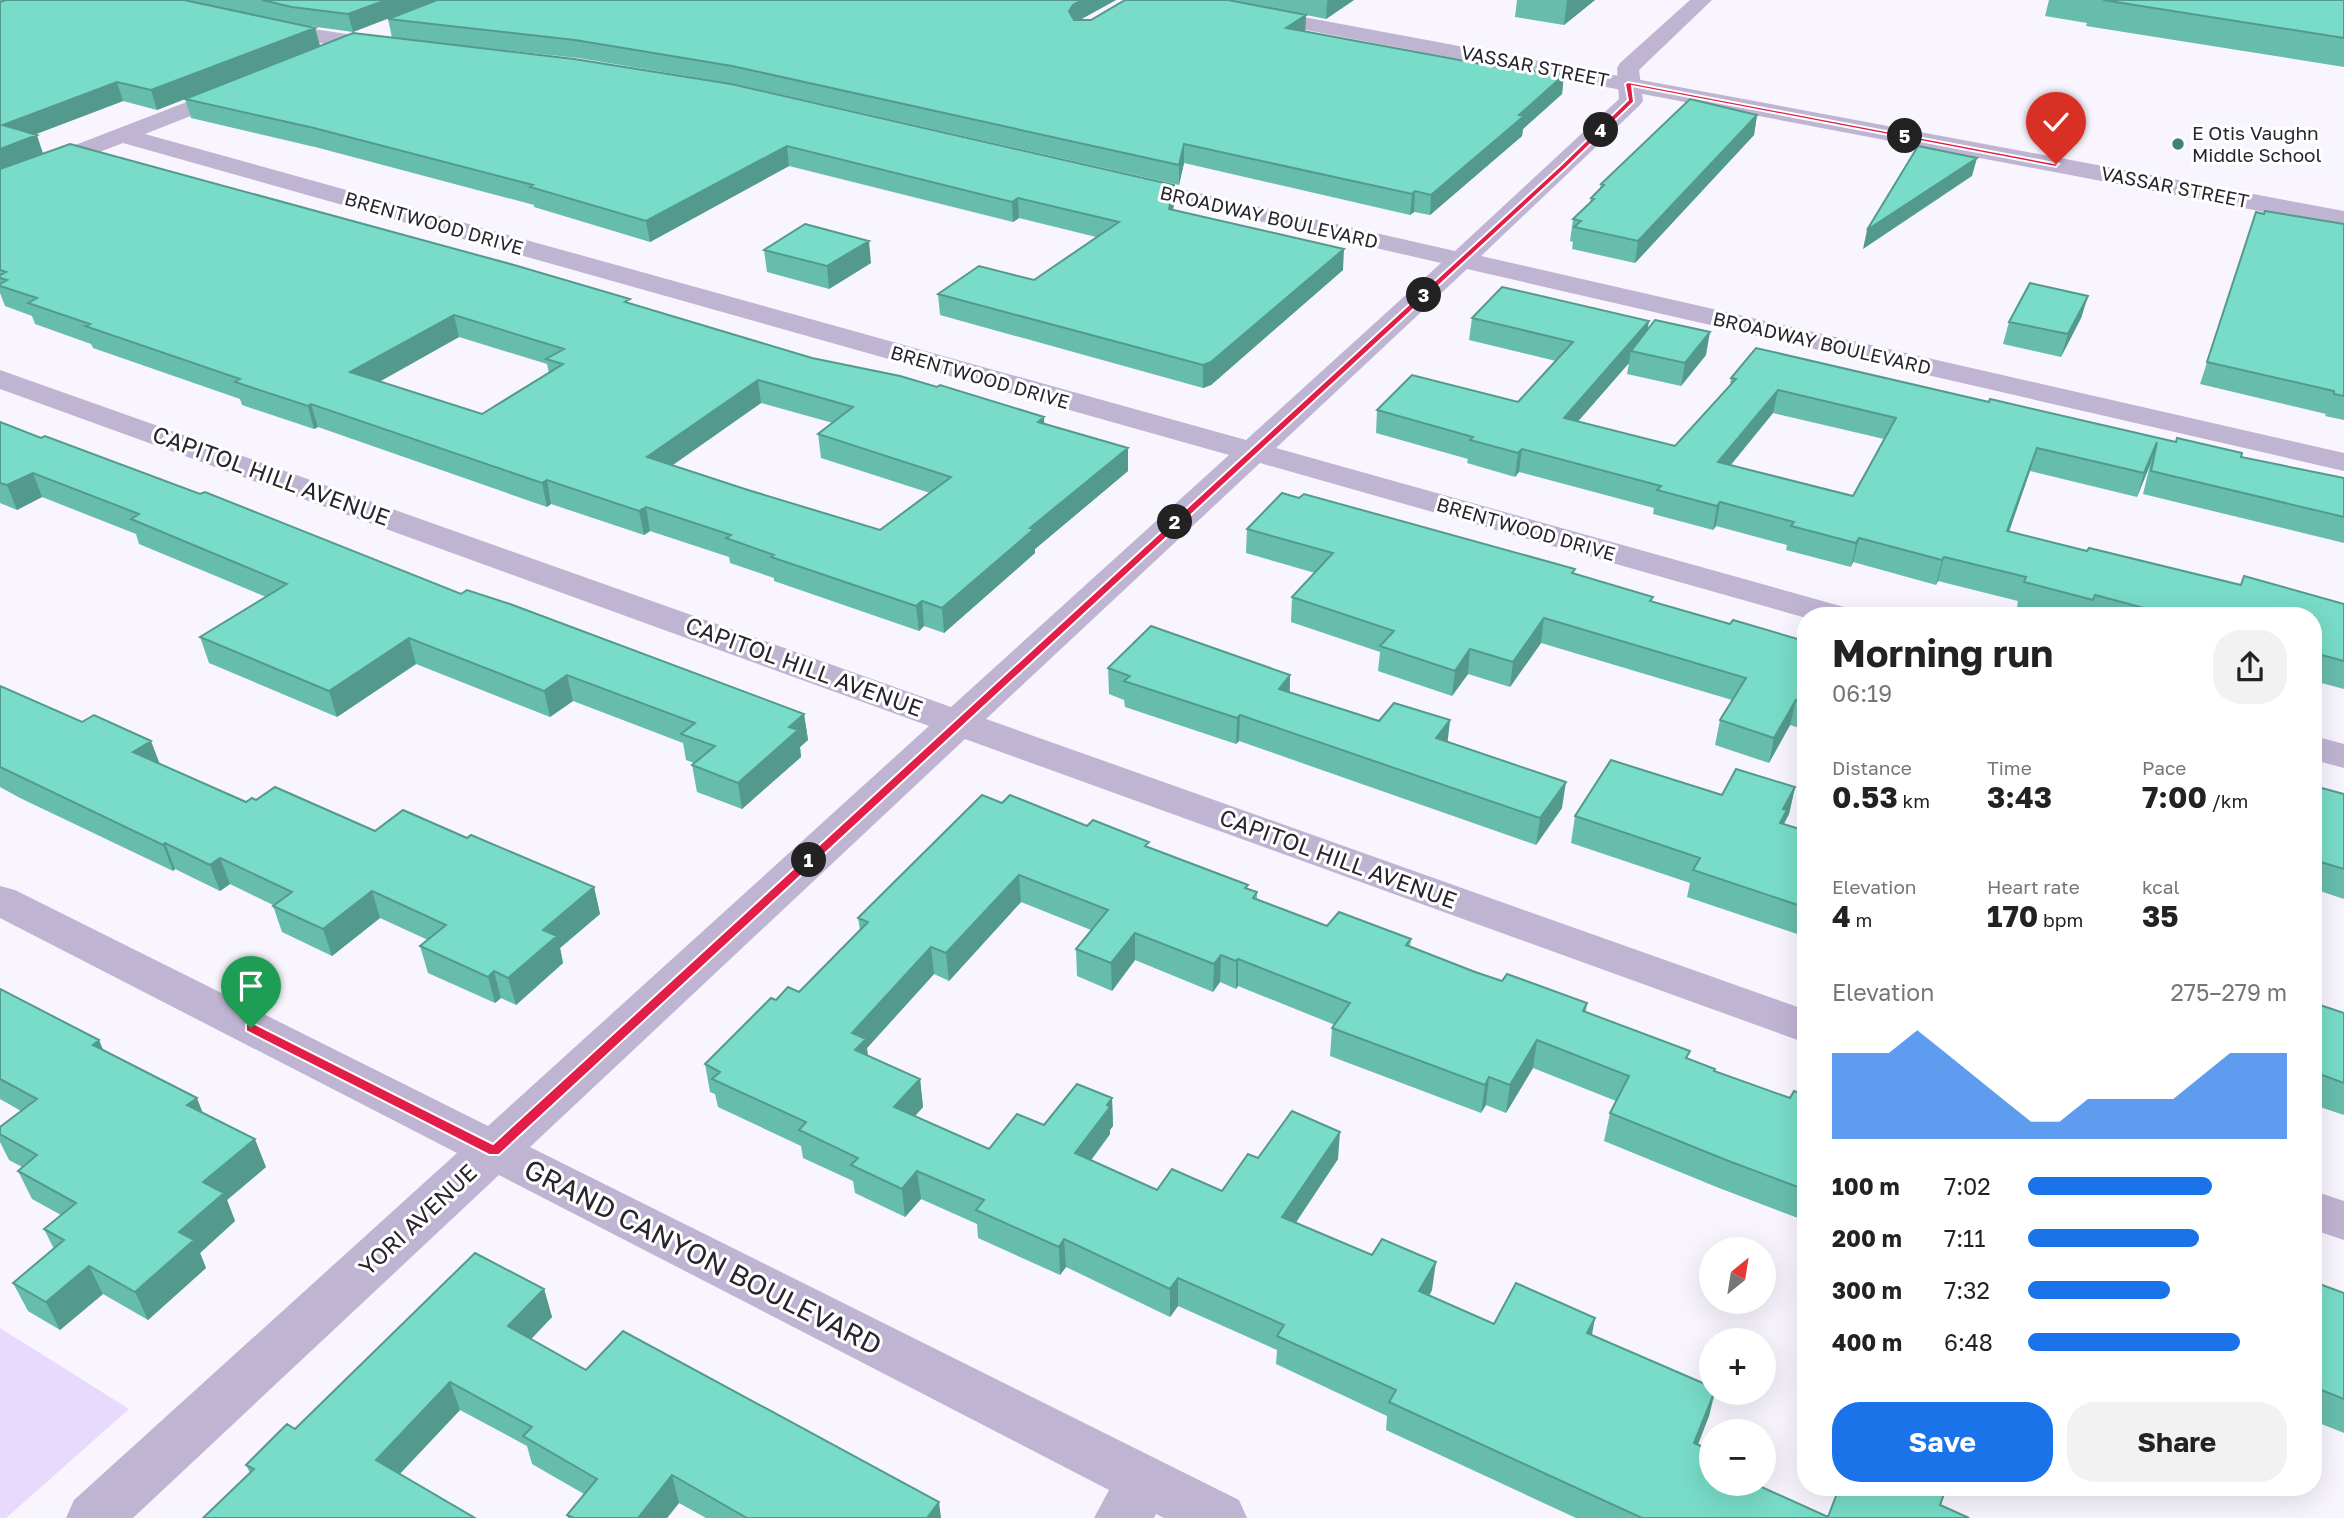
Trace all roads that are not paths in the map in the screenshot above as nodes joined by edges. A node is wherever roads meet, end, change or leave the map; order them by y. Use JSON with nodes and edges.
{"nodes":[{"id":1,"x":1180,"y":0,"type":"edge"},
{"id":2,"x":1702,"y":0,"type":"edge"},
{"id":3,"x":244,"y":23,"type":"edge"},
{"id":4,"x":393,"y":27,"type":"edge"},
{"id":5,"x":354,"y":43,"type":"junction"},
{"id":6,"x":415,"y":51,"type":"edge"},
{"id":7,"x":309,"y":60,"type":"edge"},
{"id":8,"x":259,"y":80,"type":"edge"},
{"id":9,"x":1628,"y":84,"type":"junction"},
{"id":10,"x":122,"y":135,"type":"junction"},
{"id":11,"x":1104,"y":179,"type":"edge"},
{"id":12,"x":0,"y":183,"type":"edge"},
{"id":13,"x":2344,"y":219,"type":"edge"},
{"id":14,"x":1462,"y":261,"type":"junction"},
{"id":15,"x":0,"y":379,"type":"edge"},
{"id":16,"x":1251,"y":453,"type":"junction"},
{"id":17,"x":2344,"y":462,"type":"edge"},
{"id":18,"x":1807,"y":607,"type":"edge"},
{"id":19,"x":958,"y":722,"type":"junction"},
{"id":20,"x":2322,"y":750,"type":"edge"},
{"id":21,"x":2344,"y":756,"type":"edge"},
{"id":22,"x":0,"y":900,"type":"edge"},
{"id":23,"x":1797,"y":1024,"type":"edge"},
{"id":24,"x":494,"y":1151,"type":"junction"},
{"id":25,"x":2322,"y":1213,"type":"edge"},
{"id":26,"x":2344,"y":1221,"type":"edge"},
{"id":27,"x":1134,"y":1499,"type":"edge"},
{"id":28,"x":94,"y":1518,"type":"edge"},
{"id":29,"x":1219,"y":1518,"type":"edge"}],
"edges":[{"from":1,"to":9,"type":"street","name":"VASSAR STREET"},
{"from":2,"to":9,"type":"street","name":"YORI AVENUE"},
{"from":3,"to":5,"type":"street"},
{"from":4,"to":5,"type":"street"},
{"from":5,"to":6,"type":"street"},
{"from":5,"to":7,"type":"street"},
{"from":8,"to":10,"type":"street"},
{"from":9,"to":13,"type":"street","name":"VASSAR STREET"},
{"from":9,"to":14,"type":"street","name":"YORI AVENUE"},
{"from":10,"to":12,"type":"street"},
{"from":10,"to":16,"type":"street","name":"BRENTWOOD DRIVE"},
{"from":11,"to":14,"type":"street","name":"BROADWAY BOULEVARD"},
{"from":14,"to":16,"type":"street","name":"YORI AVENUE"},
{"from":14,"to":17,"type":"street","name":"BROADWAY BOULEVARD"},
{"from":15,"to":19,"type":"street","name":"CAPITOL HILL AVENUE"},
{"from":16,"to":18,"type":"street","name":"BRENTWOOD DRIVE"},
{"from":16,"to":19,"type":"street","name":"YORI AVENUE"},
{"from":19,"to":23,"type":"street","name":"CAPITOL HILL AVENUE"},
{"from":19,"to":24,"type":"street","name":"YORI AVENUE"},
{"from":20,"to":21,"type":"street"},
{"from":22,"to":24,"type":"street","name":"GRAND CANYON BOULEVARD"},
{"from":24,"to":27,"type":"street","name":"GRAND CANYON BOULEVARD"},
{"from":24,"to":28,"type":"street","name":"YORI AVENUE"},
{"from":25,"to":26,"type":"street"},
{"from":27,"to":29,"type":"street","name":"GRAND CANYON BOULEVARD"}]}
